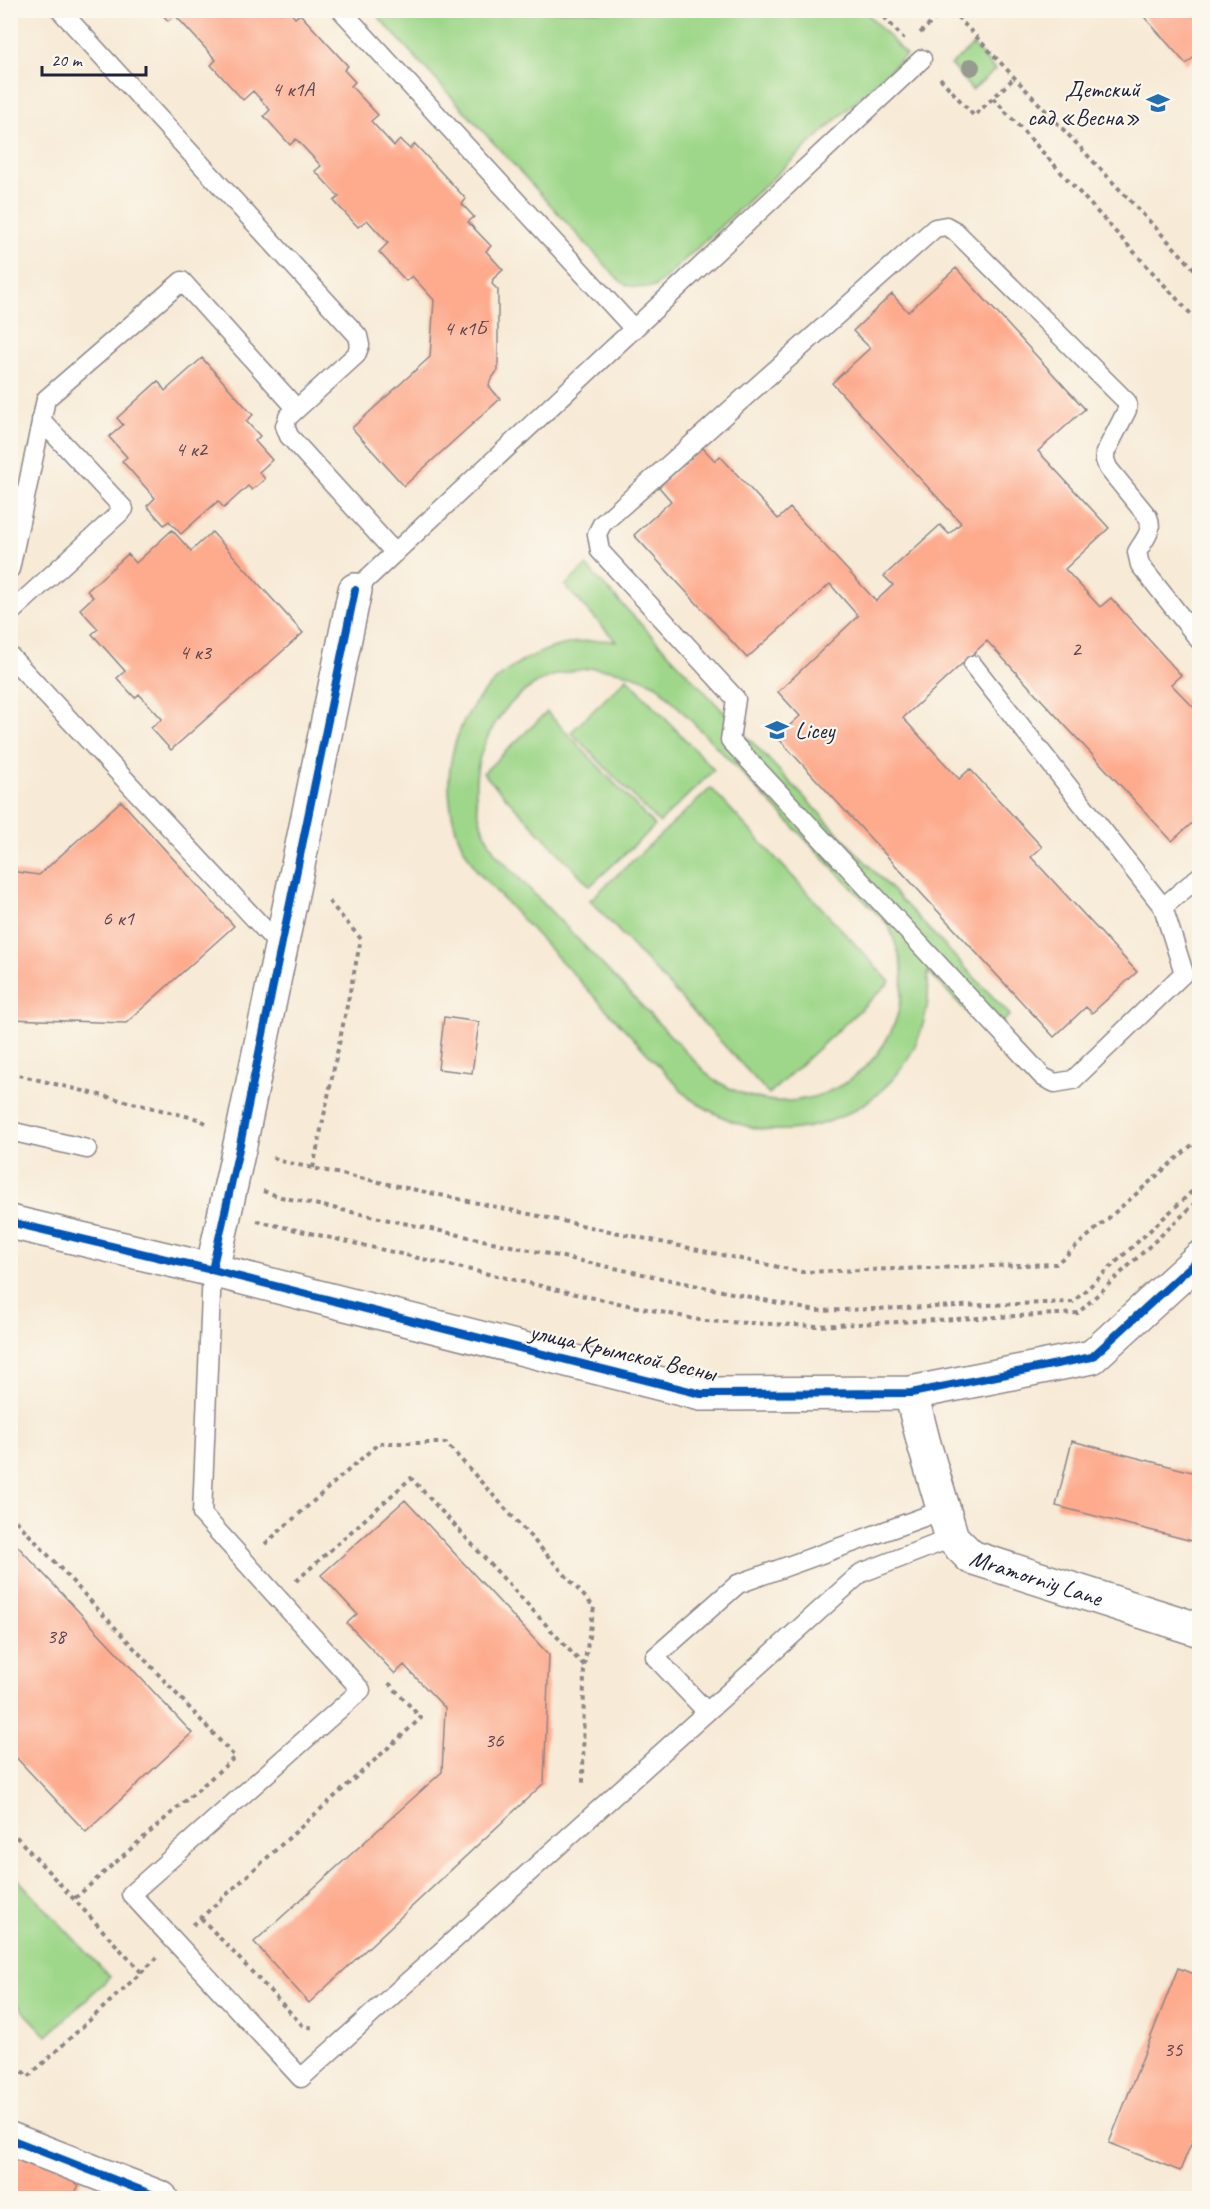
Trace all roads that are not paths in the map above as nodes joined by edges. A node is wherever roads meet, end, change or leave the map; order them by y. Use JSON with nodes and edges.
{"nodes":[{"id":1,"x":60,"y":10,"type":"edge"},
{"id":2,"x":341,"y":10,"type":"edge"},
{"id":3,"x":922,"y":59,"type":"dead end"},
{"id":4,"x":634,"y":329,"type":"junction"},
{"id":5,"x":297,"y":409,"type":"junction"},
{"id":6,"x":41,"y":420,"type":"junction"},
{"id":7,"x":395,"y":553,"type":"junction"},
{"id":8,"x":10,"y":569,"type":"edge"},
{"id":9,"x":355,"y":590,"type":"joint"},
{"id":10,"x":10,"y":613,"type":"edge"},
{"id":11,"x":1200,"y":640,"type":"edge"},
{"id":12,"x":10,"y":656,"type":"edge"},
{"id":13,"x":974,"y":665,"type":"dead end"},
{"id":14,"x":1200,"y":876,"type":"edge"},
{"id":15,"x":1163,"y":907,"type":"junction"},
{"id":16,"x":281,"y":947,"type":"junction"},
{"id":17,"x":10,"y":1131,"type":"edge"},
{"id":18,"x":87,"y":1149,"type":"dead end"},
{"id":19,"x":10,"y":1222,"type":"edge"},
{"id":20,"x":1200,"y":1258,"type":"edge"},
{"id":21,"x":212,"y":1270,"type":"junction"},
{"id":22,"x":911,"y":1393,"type":"junction"},
{"id":23,"x":955,"y":1535,"type":"junction"},
{"id":24,"x":1200,"y":1630,"type":"edge"},
{"id":25,"x":707,"y":1712,"type":"junction"},
{"id":26,"x":10,"y":2139,"type":"edge"},
{"id":27,"x":161,"y":2199,"type":"edge"}],
"edges":[{"from":1,"to":5,"type":"lane"},
{"from":2,"to":4,"type":"lane"},
{"from":3,"to":4,"type":"lane"},
{"from":4,"to":7,"type":"lane"},
{"from":5,"to":6,"type":"lane"},
{"from":5,"to":7,"type":"lane"},
{"from":6,"to":8,"type":"lane"},
{"from":6,"to":10,"type":"lane"},
{"from":7,"to":9,"type":"lane"},
{"from":9,"to":16,"type":"street"},
{"from":11,"to":15,"type":"lane"},
{"from":12,"to":16,"type":"lane"},
{"from":13,"to":15,"type":"lane"},
{"from":14,"to":15,"type":"lane"},
{"from":16,"to":21,"type":"street"},
{"from":17,"to":18,"type":"lane"},
{"from":19,"to":21,"type":"street","name":"улица Крымской Весны"},
{"from":20,"to":22,"type":"street","name":"улица Крымской Весны"},
{"from":21,"to":22,"type":"street","name":"улица Крымской Весны"},
{"from":21,"to":25,"type":"lane"},
{"from":22,"to":23,"type":"street"},
{"from":23,"to":24,"type":"street","name":"Mramorniy Lane"},
{"from":23,"to":25,"type":"lane"},
{"from":23,"to":25,"type":"lane"},
{"from":26,"to":27,"type":"street"}]}
